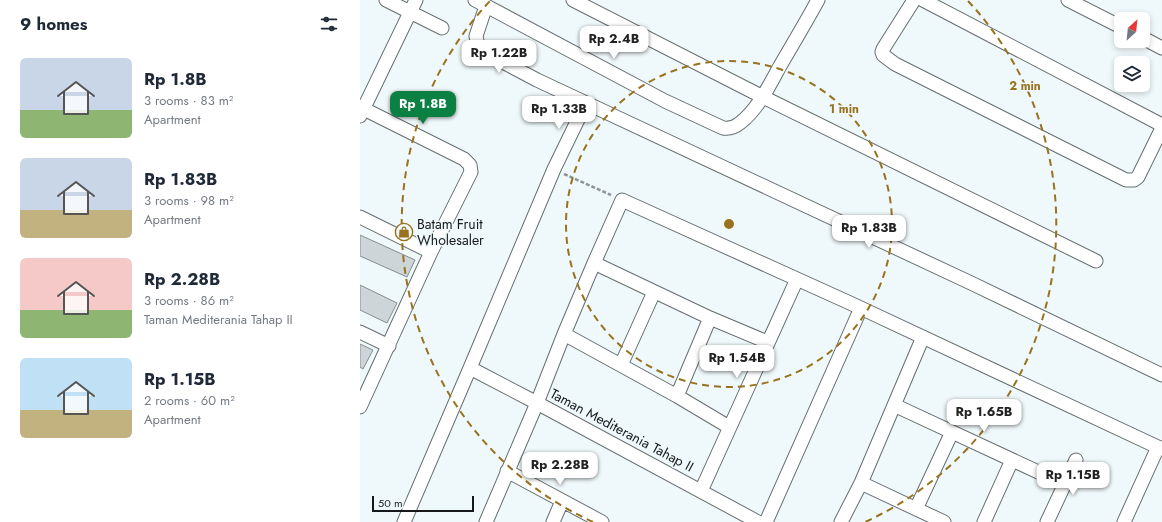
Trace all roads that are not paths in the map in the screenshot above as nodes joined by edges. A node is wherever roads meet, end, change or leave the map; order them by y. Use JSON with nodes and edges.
{"nodes":[{"id":1,"x":386,"y":0,"type":"edge"},
{"id":2,"x":573,"y":0,"type":"edge"},
{"id":3,"x":818,"y":0,"type":"edge"},
{"id":4,"x":914,"y":0,"type":"edge"},
{"id":5,"x":923,"y":0,"type":"edge"},
{"id":6,"x":1068,"y":0,"type":"edge"},
{"id":7,"x":481,"y":3,"type":"edge"},
{"id":8,"x":413,"y":6,"type":"edge"},
{"id":9,"x":1114,"y":23,"type":"edge"},
{"id":10,"x":442,"y":28,"type":"dead end"},
{"id":11,"x":1150,"y":42,"type":"edge"},
{"id":12,"x":1162,"y":48,"type":"edge"},
{"id":13,"x":763,"y":97,"type":"junction"},
{"id":14,"x":586,"y":103,"type":"junction"},
{"id":15,"x":361,"y":111,"type":"edge"},
{"id":16,"x":1162,"y":126,"type":"edge"},
{"id":17,"x":360,"y":217,"type":"edge"},
{"id":18,"x":431,"y":252,"type":"junction"},
{"id":19,"x":1096,"y":261,"type":"dead end"},
{"id":20,"x":594,"y":263,"type":"junction"},
{"id":21,"x":797,"y":279,"type":"junction"},
{"id":22,"x":654,"y":292,"type":"junction"},
{"id":23,"x":861,"y":308,"type":"junction"},
{"id":24,"x":710,"y":318,"type":"junction"},
{"id":25,"x":360,"y":332,"type":"edge"},
{"id":26,"x":564,"y":334,"type":"junction"},
{"id":27,"x":923,"y":337,"type":"junction"},
{"id":28,"x":767,"y":342,"type":"junction"},
{"id":29,"x":389,"y":346,"type":"junction"},
{"id":30,"x":621,"y":365,"type":"junction"},
{"id":31,"x":470,"y":368,"type":"junction"},
{"id":32,"x":1162,"y":375,"type":"edge"},
{"id":33,"x":677,"y":396,"type":"junction"},
{"id":34,"x":537,"y":403,"type":"junction"},
{"id":35,"x":894,"y":405,"type":"junction"},
{"id":36,"x":360,"y":407,"type":"edge"},
{"id":37,"x":729,"y":427,"type":"junction"},
{"id":38,"x":952,"y":432,"type":"junction"},
{"id":39,"x":1160,"y":448,"type":"edge"},
{"id":40,"x":1012,"y":460,"type":"junction"},
{"id":41,"x":1076,"y":460,"type":"dead end"},
{"id":42,"x":507,"y":471,"type":"junction"},
{"id":43,"x":861,"y":483,"type":"junction"},
{"id":44,"x":1064,"y":484,"type":"junction"},
{"id":45,"x":701,"y":491,"type":"junction"},
{"id":46,"x":562,"y":501,"type":"junction"},
{"id":47,"x":916,"y":509,"type":"junction"},
{"id":48,"x":404,"y":522,"type":"edge"},
{"id":49,"x":486,"y":522,"type":"edge"},
{"id":50,"x":553,"y":522,"type":"edge"},
{"id":51,"x":602,"y":522,"type":"edge"},
{"id":52,"x":758,"y":522,"type":"edge"},
{"id":53,"x":766,"y":522,"type":"edge"},
{"id":54,"x":841,"y":522,"type":"edge"},
{"id":55,"x":944,"y":522,"type":"edge"},
{"id":56,"x":984,"y":522,"type":"edge"},
{"id":57,"x":1047,"y":522,"type":"edge"},
{"id":58,"x":1124,"y":522,"type":"edge"}],
"edges":[{"from":1,"to":8,"type":"street"},
{"from":2,"to":13,"type":"street"},
{"from":3,"to":13,"type":"street"},
{"from":4,"to":16,"type":"street"},
{"from":5,"to":16,"type":"street"},
{"from":6,"to":9,"type":"street"},
{"from":7,"to":13,"type":"street"},
{"from":7,"to":14,"type":"street"},
{"from":8,"to":10,"type":"street"},
{"from":8,"to":15,"type":"street"},
{"from":11,"to":12,"type":"street"},
{"from":13,"to":19,"type":"street"},
{"from":14,"to":31,"type":"street"},
{"from":14,"to":32,"type":"street"},
{"from":15,"to":18,"type":"street"},
{"from":17,"to":18,"type":"street"},
{"from":18,"to":29,"type":"street"},
{"from":20,"to":21,"type":"street"},
{"from":20,"to":22,"type":"street"},
{"from":20,"to":26,"type":"street"},
{"from":21,"to":23,"type":"street"},
{"from":21,"to":28,"type":"street"},
{"from":22,"to":24,"type":"street"},
{"from":22,"to":30,"type":"street"},
{"from":23,"to":27,"type":"street"},
{"from":23,"to":53,"type":"street"},
{"from":24,"to":28,"type":"street"},
{"from":24,"to":33,"type":"street"},
{"from":25,"to":29,"type":"street"},
{"from":26,"to":30,"type":"street"},
{"from":26,"to":34,"type":"street"},
{"from":27,"to":35,"type":"street"},
{"from":27,"to":39,"type":"street"},
{"from":28,"to":37,"type":"street"},
{"from":29,"to":36,"type":"street"},
{"from":30,"to":33,"type":"street"},
{"from":31,"to":34,"type":"street","name":"Taman Mediterania Tahap II"},
{"from":31,"to":48,"type":"street"},
{"from":33,"to":37,"type":"street"},
{"from":34,"to":42,"type":"street"},
{"from":34,"to":45,"type":"street","name":"Taman Mediterania Tahap II"},
{"from":35,"to":38,"type":"street"},
{"from":35,"to":43,"type":"street"},
{"from":37,"to":45,"type":"street"},
{"from":38,"to":40,"type":"street"},
{"from":38,"to":47,"type":"street"},
{"from":39,"to":58,"type":"street"},
{"from":40,"to":44,"type":"street"},
{"from":40,"to":56,"type":"street"},
{"from":41,"to":44,"type":"street"},
{"from":42,"to":46,"type":"street"},
{"from":42,"to":49,"type":"street"},
{"from":43,"to":47,"type":"street"},
{"from":43,"to":54,"type":"street"},
{"from":44,"to":57,"type":"street"},
{"from":45,"to":52,"type":"street","name":"Taman Mediterania Tahap II"},
{"from":46,"to":50,"type":"street"},
{"from":46,"to":51,"type":"street"},
{"from":47,"to":55,"type":"street"}]}
